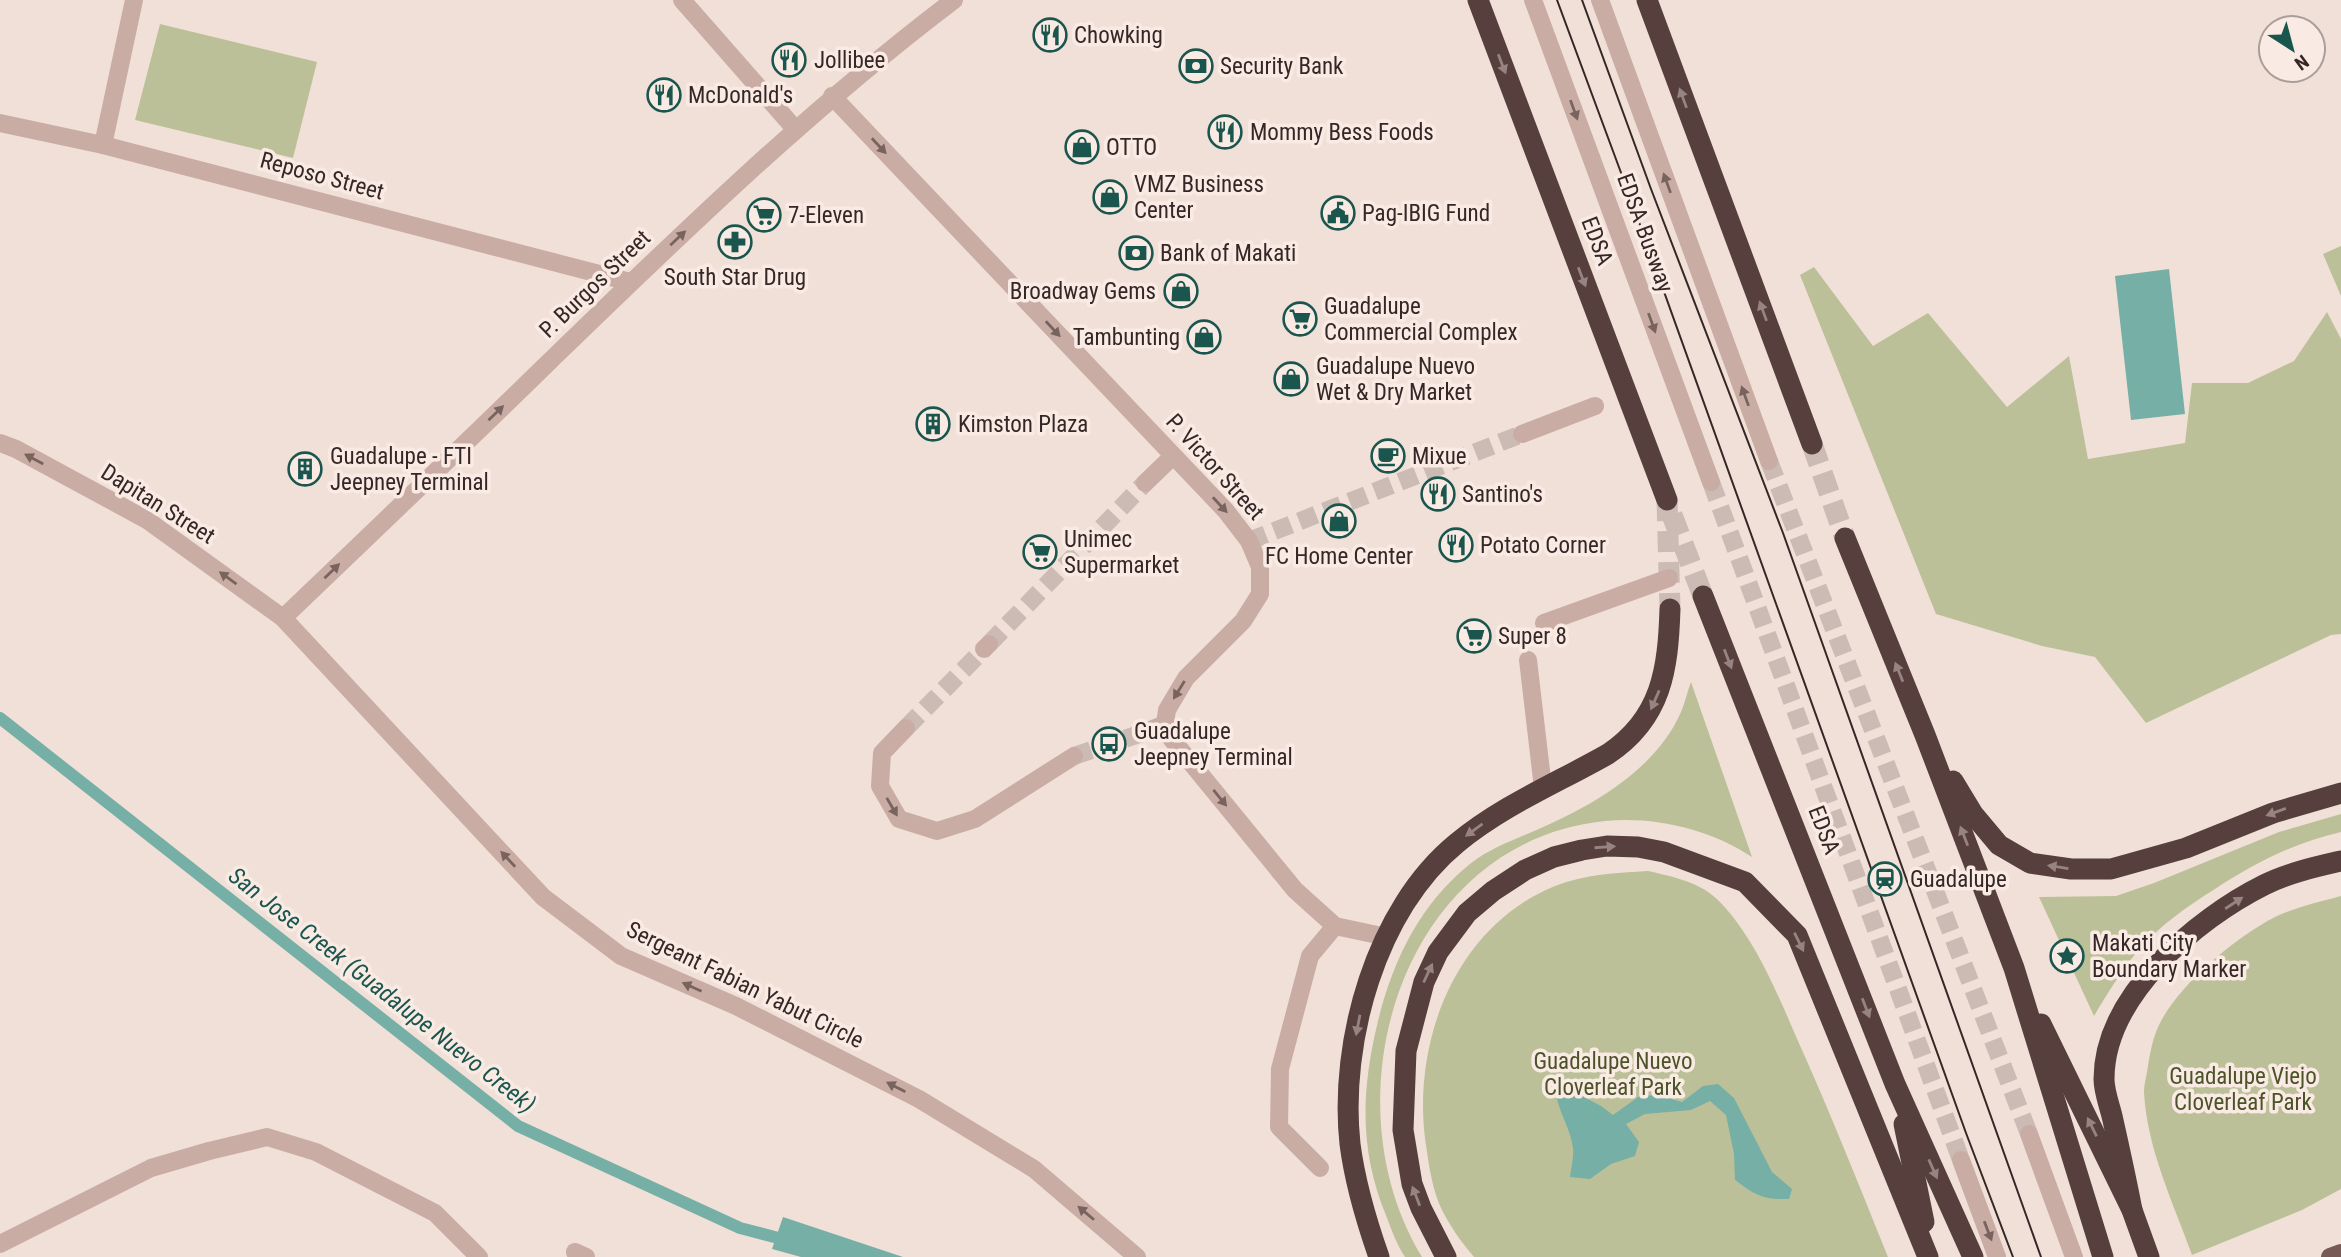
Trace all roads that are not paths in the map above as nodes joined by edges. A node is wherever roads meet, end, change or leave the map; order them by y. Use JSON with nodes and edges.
{"nodes":[{"id":1,"x":134,"y":0,"type":"edge"},
{"id":2,"x":682,"y":0,"type":"edge"},
{"id":3,"x":954,"y":0,"type":"edge"},
{"id":4,"x":1478,"y":0,"type":"edge"},
{"id":5,"x":1533,"y":0,"type":"edge"},
{"id":6,"x":1600,"y":0,"type":"edge"},
{"id":7,"x":1647,"y":0,"type":"edge"},
{"id":8,"x":832,"y":96,"type":"junction"},
{"id":9,"x":0,"y":123,"type":"edge"},
{"id":10,"x":796,"y":130,"type":"junction"},
{"id":11,"x":103,"y":145,"type":"junction"},
{"id":12,"x":630,"y":282,"type":"junction"},
{"id":13,"x":1595,"y":406,"type":"dead end"},
{"id":14,"x":1522,"y":434,"type":"tunnel mouth"},
{"id":15,"x":0,"y":443,"type":"edge"},
{"id":16,"x":1812,"y":444,"type":"tunnel mouth"},
{"id":17,"x":1173,"y":456,"type":"junction"},
{"id":18,"x":1769,"y":461,"type":"tunnel mouth"},
{"id":19,"x":1711,"y":482,"type":"tunnel mouth"},
{"id":20,"x":1145,"y":483,"type":"tunnel mouth"},
{"id":21,"x":1667,"y":500,"type":"tunnel mouth"},
{"id":22,"x":1845,"y":538,"type":"tunnel mouth"},
{"id":23,"x":1669,"y":578,"type":"dead end"},
{"id":24,"x":1703,"y":596,"type":"tunnel mouth"},
{"id":25,"x":1670,"y":609,"type":"tunnel mouth"},
{"id":26,"x":283,"y":618,"type":"junction"},
{"id":27,"x":1544,"y":623,"type":"dead end"},
{"id":28,"x":1528,"y":660,"type":"dead end"},
{"id":29,"x":1165,"y":724,"type":"junction"},
{"id":30,"x":906,"y":728,"type":"tunnel mouth"},
{"id":31,"x":1145,"y":732,"type":"tunnel mouth"},
{"id":32,"x":1925,"y":735,"type":"junction"},
{"id":33,"x":1074,"y":756,"type":"tunnel mouth"},
{"id":34,"x":1543,"y":788,"type":"junction"},
{"id":35,"x":2341,"y":793,"type":"edge"},
{"id":36,"x":2341,"y":861,"type":"edge"},
{"id":37,"x":1335,"y":926,"type":"junction"},
{"id":38,"x":1387,"y":937,"type":"junction"},
{"id":39,"x":2014,"y":968,"type":"junction"},
{"id":40,"x":1895,"y":1084,"type":"junction"},
{"id":41,"x":2029,"y":1134,"type":"tunnel mouth"},
{"id":42,"x":1961,"y":1160,"type":"tunnel mouth"},
{"id":43,"x":1320,"y":1168,"type":"dead end"},
{"id":44,"x":2134,"y":1215,"type":"junction"},
{"id":45,"x":0,"y":1244,"type":"edge"},
{"id":46,"x":2341,"y":1253,"type":"edge"},
{"id":47,"x":479,"y":1257,"type":"edge"},
{"id":48,"x":1137,"y":1257,"type":"edge"},
{"id":49,"x":1379,"y":1257,"type":"edge"},
{"id":50,"x":1446,"y":1257,"type":"edge"},
{"id":51,"x":1930,"y":1257,"type":"edge"},
{"id":52,"x":1973,"y":1257,"type":"edge"},
{"id":53,"x":1997,"y":1257,"type":"edge"},
{"id":54,"x":2074,"y":1257,"type":"edge"},
{"id":55,"x":2103,"y":1257,"type":"edge"},
{"id":56,"x":2149,"y":1257,"type":"edge"},
{"id":57,"x":2330,"y":1257,"type":"edge"}],
"edges":[{"from":1,"to":11,"type":"street"},
{"from":2,"to":10,"type":"street"},
{"from":3,"to":8,"type":"street","name":"P. Burgos Street"},
{"from":4,"to":21,"type":"highway","name":"EDSA","one_way":true},
{"from":5,"to":19,"type":"street","name":"EDSA Busway","one_way":true},
{"from":18,"to":6,"type":"street","name":"EDSA Busway","one_way":true},
{"from":16,"to":7,"type":"highway","one_way":true},
{"from":8,"to":10,"type":"street","name":"P. Burgos Street"},
{"from":8,"to":17,"type":"street","name":"P. Victor Street","one_way":true},
{"from":9,"to":11,"type":"street","name":"Reposo Street"},
{"from":12,"to":10,"type":"street","name":"P. Burgos Street","one_way":true},
{"from":11,"to":12,"type":"street","name":"Reposo Street"},
{"from":26,"to":12,"type":"street","name":"P. Burgos Street","one_way":true},
{"from":13,"to":14,"type":"street"},
{"from":26,"to":15,"type":"street","name":"Dapitan Street","one_way":true},
{"from":17,"to":20,"type":"street"},
{"from":17,"to":29,"type":"street","name":"P. Victor Street","one_way":true},
{"from":32,"to":22,"type":"highway","one_way":true},
{"from":23,"to":27,"type":"street"},
{"from":24,"to":40,"type":"highway","name":"EDSA","one_way":true},
{"from":25,"to":34,"type":"highway","one_way":true},
{"from":48,"to":26,"type":"street","name":"Sergeant Fabian Yabut Circle","one_way":true},
{"from":28,"to":34,"type":"street"},
{"from":29,"to":31,"type":"street"},
{"from":29,"to":37,"type":"street","one_way":true},
{"from":30,"to":33,"type":"street","one_way":true},
{"from":35,"to":32,"type":"highway","one_way":true},
{"from":39,"to":32,"type":"highway","one_way":true},
{"from":34,"to":38,"type":"highway","one_way":true},
{"from":44,"to":36,"type":"highway","one_way":true},
{"from":37,"to":38,"type":"street"},
{"from":37,"to":43,"type":"street"},
{"from":38,"to":49,"type":"highway","one_way":true},
{"from":44,"to":39,"type":"highway","one_way":true},
{"from":39,"to":55,"type":"highway"},
{"from":40,"to":51,"type":"highway","name":"EDSA"},
{"from":40,"to":52,"type":"highway","name":"EDSA","one_way":true},
{"from":41,"to":54,"type":"street"},
{"from":42,"to":53,"type":"street","one_way":true},
{"from":44,"to":56,"type":"highway"},
{"from":45,"to":47,"type":"street"},
{"from":46,"to":57,"type":"main road"},
{"from":50,"to":51,"type":"highway","one_way":true}]}
